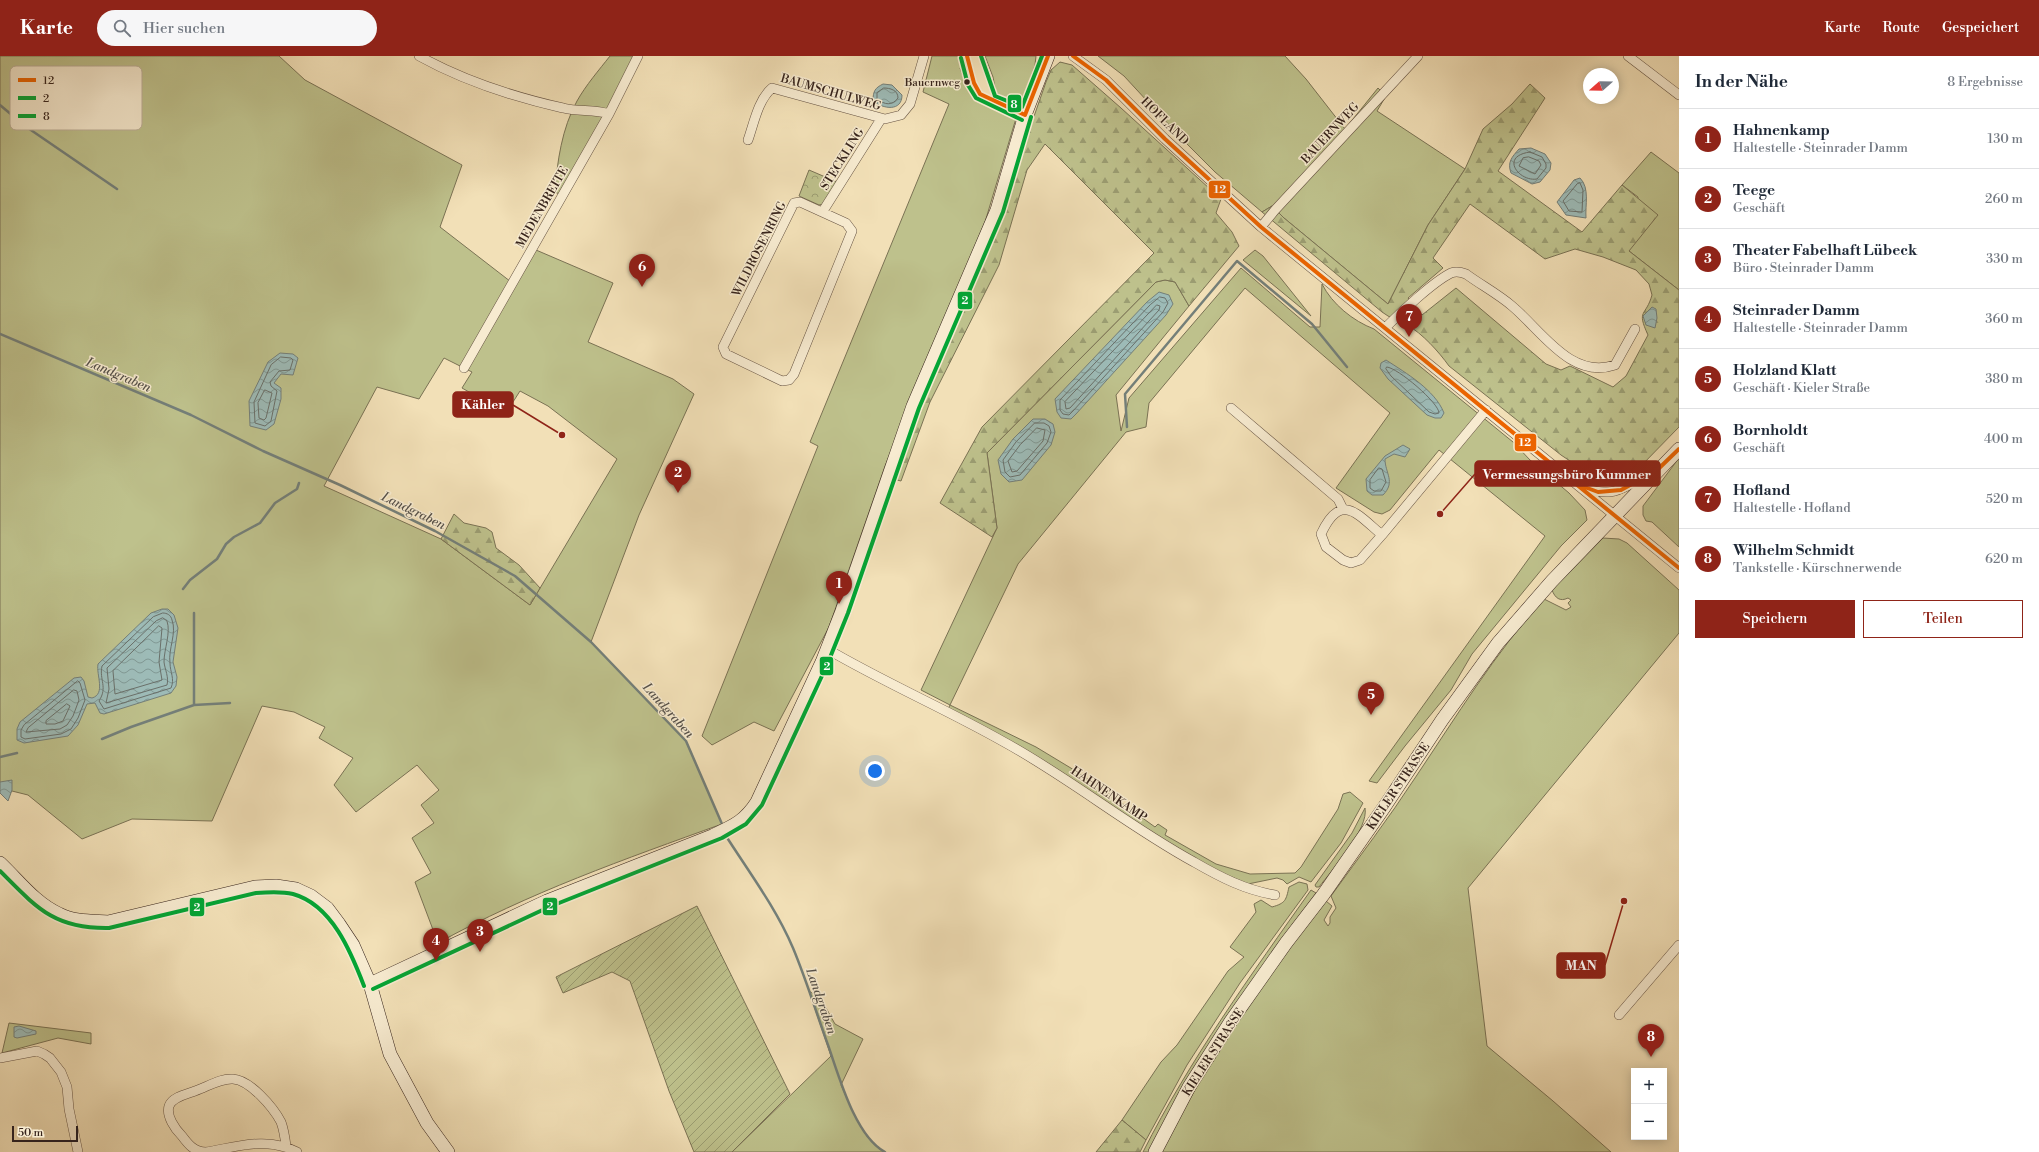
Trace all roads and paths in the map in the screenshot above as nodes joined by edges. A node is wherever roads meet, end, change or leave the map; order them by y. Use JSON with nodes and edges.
{"nodes":[{"id":1,"x":419,"y":56,"type":"edge"},
{"id":2,"x":638,"y":56,"type":"edge"},
{"id":3,"x":924,"y":56,"type":"edge"},
{"id":4,"x":1048,"y":56,"type":"edge"},
{"id":5,"x":1073,"y":56,"type":"edge"},
{"id":6,"x":1628,"y":56,"type":"edge"},
{"id":7,"x":1646,"y":56,"type":"edge"},
{"id":8,"x":1415,"y":57,"type":"edge"},
{"id":9,"x":1640,"y":63,"type":"junction"},
{"id":10,"x":1679,"y":95,"type":"edge"},
{"id":11,"x":609,"y":114,"type":"junction"},
{"id":12,"x":881,"y":119,"type":"junction"},
{"id":13,"x":748,"y":140,"type":"dead end"},
{"id":14,"x":822,"y":211,"type":"junction"},
{"id":15,"x":1261,"y":227,"type":"junction"},
{"id":16,"x":1384,"y":328,"type":"junction"},
{"id":17,"x":1635,"y":328,"type":"dead end"},
{"id":18,"x":464,"y":368,"type":"dead end"},
{"id":19,"x":1231,"y":408,"type":"dead end"},
{"id":20,"x":1486,"y":410,"type":"junction"},
{"id":21,"x":1679,"y":449,"type":"edge"},
{"id":22,"x":1651,"y":476,"type":"junction"},
{"id":23,"x":1578,"y":486,"type":"junction"},
{"id":24,"x":1343,"y":508,"type":"junction"},
{"id":25,"x":1614,"y":516,"type":"junction"},
{"id":26,"x":1382,"y":535,"type":"junction"},
{"id":27,"x":1679,"y":568,"type":"edge"},
{"id":28,"x":827,"y":649,"type":"junction"},
{"id":29,"x":0,"y":863,"type":"edge"},
{"id":30,"x":1274,"y":894,"type":"dead end"},
{"id":31,"x":1679,"y":946,"type":"edge"},
{"id":32,"x":370,"y":984,"type":"junction"},
{"id":33,"x":1619,"y":1015,"type":"dead end"},
{"id":34,"x":0,"y":1058,"type":"edge"},
{"id":35,"x":286,"y":1146,"type":"junction"},
{"id":36,"x":78,"y":1152,"type":"edge"},
{"id":37,"x":297,"y":1152,"type":"edge"},
{"id":38,"x":448,"y":1152,"type":"edge"},
{"id":39,"x":1155,"y":1152,"type":"edge"}],
"edges":[{"from":1,"to":11,"type":"street"},
{"from":2,"to":11,"type":"street","name":"MEDENBREITE"},
{"from":3,"to":12,"type":"street","name":"BAUMSCHULWEG"},
{"from":4,"to":28,"type":"main road"},
{"from":5,"to":15,"type":"street","name":"HOFLAND"},
{"from":6,"to":9,"type":"street"},
{"from":7,"to":9,"type":"street"},
{"from":8,"to":15,"type":"street","name":"BAUERNWEG"},
{"from":9,"to":10,"type":"street"},
{"from":11,"to":18,"type":"street","name":"MEDENBREITE"},
{"from":12,"to":13,"type":"street","name":"BAUMSCHULWEG"},
{"from":12,"to":14,"type":"street","name":"STECKLING"},
{"from":14,"to":14,"type":"street","name":"WILDROSENRING"},
{"from":15,"to":16,"type":"street","name":"HOFLAND"},
{"from":16,"to":17,"type":"street"},
{"from":16,"to":20,"type":"street","name":"HOFLAND"},
{"from":19,"to":24,"type":"street"},
{"from":20,"to":23,"type":"street","name":"HOFLAND"},
{"from":20,"to":26,"type":"street"},
{"from":21,"to":22,"type":"main road","name":"KIELER STRASSE"},
{"from":22,"to":23,"type":"street"},
{"from":22,"to":25,"type":"main road","name":"KIELER STRASSE"},
{"from":23,"to":25,"type":"street","name":"HOFLAND"},
{"from":24,"to":26,"type":"street"},
{"from":24,"to":26,"type":"street"},
{"from":25,"to":27,"type":"street","name":"HOFLAND"},
{"from":25,"to":39,"type":"main road","name":"KIELER STRASSE"},
{"from":28,"to":30,"type":"street","name":"HAHNENKAMP"},
{"from":28,"to":32,"type":"main road"},
{"from":29,"to":32,"type":"main road"},
{"from":31,"to":33,"type":"street"},
{"from":32,"to":38,"type":"main road"},
{"from":34,"to":36,"type":"street"},
{"from":35,"to":35,"type":"street"},
{"from":35,"to":37,"type":"street"}]}
